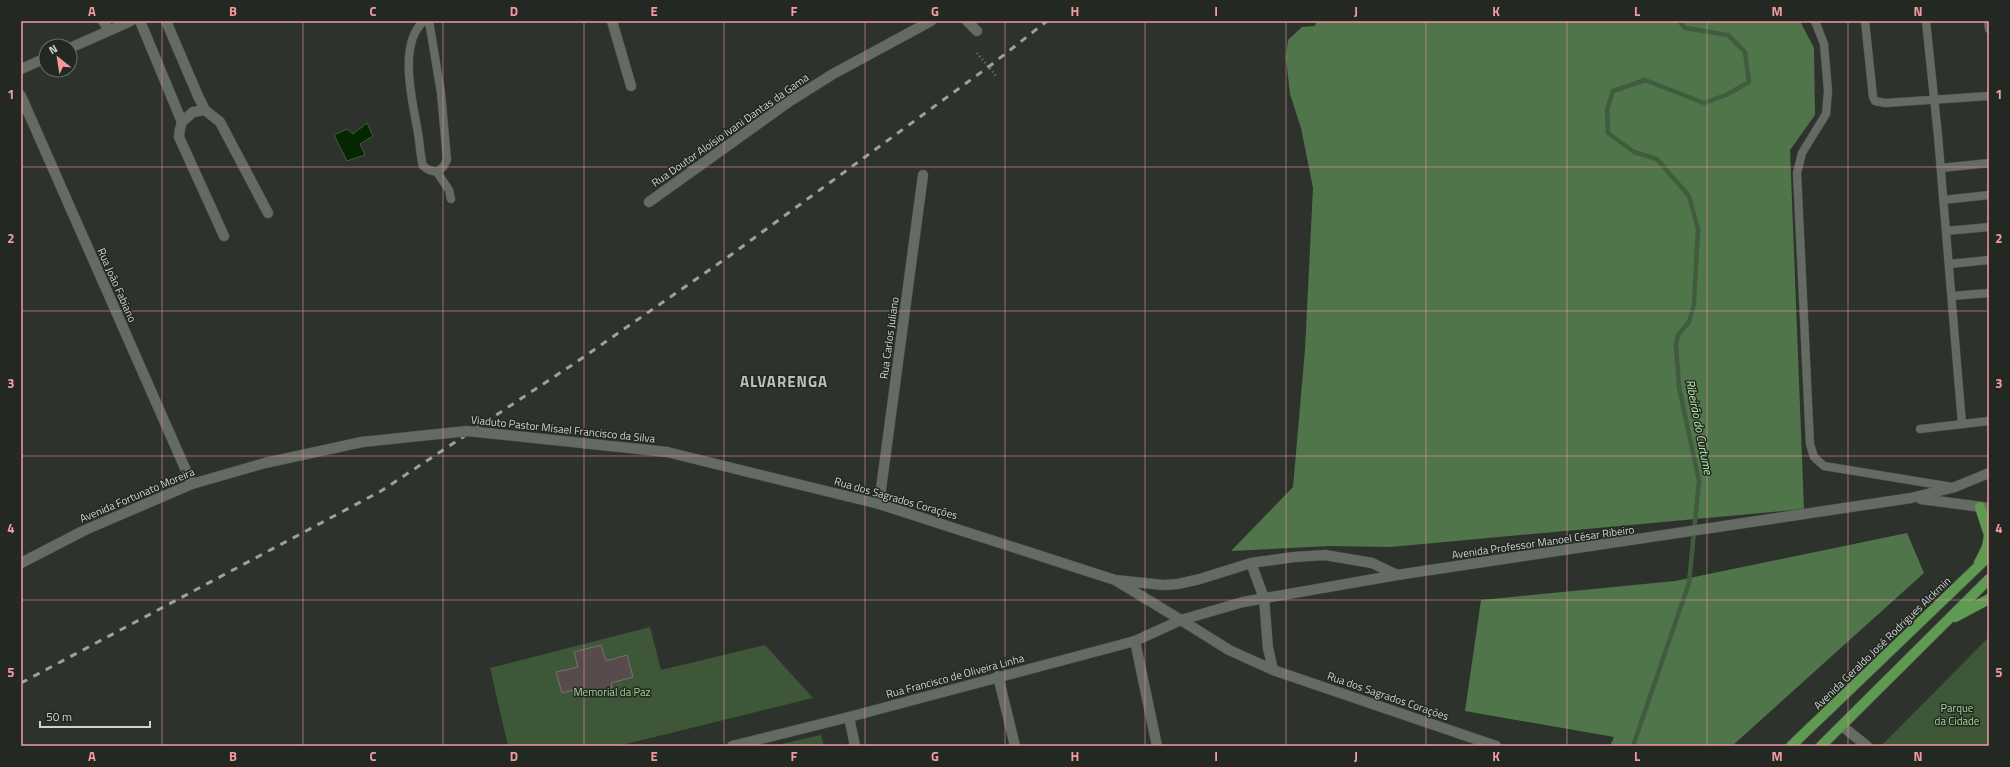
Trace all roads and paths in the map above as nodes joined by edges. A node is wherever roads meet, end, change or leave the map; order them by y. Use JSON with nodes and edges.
{"nodes":[{"id":1,"x":103,"y":21,"type":"edge"},
{"id":2,"x":131,"y":21,"type":"edge"},
{"id":3,"x":140,"y":21,"type":"edge"},
{"id":4,"x":166,"y":21,"type":"edge"},
{"id":5,"x":424,"y":21,"type":"edge"},
{"id":6,"x":429,"y":21,"type":"edge"},
{"id":7,"x":612,"y":21,"type":"edge"},
{"id":8,"x":930,"y":21,"type":"edge"},
{"id":9,"x":967,"y":21,"type":"edge"},
{"id":10,"x":1815,"y":21,"type":"edge"},
{"id":11,"x":1865,"y":21,"type":"edge"},
{"id":12,"x":1926,"y":21,"type":"edge"},
{"id":13,"x":1988,"y":21,"type":"edge"},
{"id":14,"x":1989,"y":29,"type":"edge"},
{"id":15,"x":109,"y":30,"type":"junction"},
{"id":16,"x":977,"y":31,"type":"dead end"},
{"id":17,"x":78,"y":44,"type":"edge"},
{"id":18,"x":977,"y":53,"type":"dead end"},
{"id":19,"x":38,"y":62,"type":"edge"},
{"id":20,"x":21,"y":69,"type":"edge"},
{"id":21,"x":997,"y":77,"type":"dead end"},
{"id":22,"x":631,"y":86,"type":"dead end"},
{"id":23,"x":21,"y":96,"type":"edge"},
{"id":24,"x":1989,"y":96,"type":"edge"},
{"id":25,"x":1934,"y":101,"type":"junction"},
{"id":26,"x":205,"y":110,"type":"junction"},
{"id":27,"x":182,"y":122,"type":"junction"},
{"id":28,"x":1989,"y":163,"type":"edge"},
{"id":29,"x":1941,"y":168,"type":"junction"},
{"id":30,"x":437,"y":172,"type":"junction"},
{"id":31,"x":923,"y":175,"type":"dead end"},
{"id":32,"x":1989,"y":195,"type":"edge"},
{"id":33,"x":451,"y":199,"type":"dead end"},
{"id":34,"x":1943,"y":200,"type":"junction"},
{"id":35,"x":649,"y":202,"type":"dead end"},
{"id":36,"x":268,"y":213,"type":"dead end"},
{"id":37,"x":1989,"y":227,"type":"edge"},
{"id":38,"x":1946,"y":231,"type":"junction"},
{"id":39,"x":224,"y":236,"type":"dead end"},
{"id":40,"x":1989,"y":260,"type":"edge"},
{"id":41,"x":1949,"y":264,"type":"junction"},
{"id":42,"x":1989,"y":293,"type":"edge"},
{"id":43,"x":1952,"y":296,"type":"junction"},
{"id":44,"x":1989,"y":421,"type":"edge"},
{"id":45,"x":1962,"y":424,"type":"junction"},
{"id":46,"x":1920,"y":429,"type":"dead end"},
{"id":47,"x":362,"y":442,"type":"joint"},
{"id":48,"x":666,"y":452,"type":"joint"},
{"id":49,"x":1989,"y":473,"type":"edge"},
{"id":50,"x":192,"y":484,"type":"junction"},
{"id":51,"x":1955,"y":487,"type":"junction"},
{"id":52,"x":1912,"y":498,"type":"junction"},
{"id":53,"x":879,"y":504,"type":"junction"},
{"id":54,"x":1984,"y":507,"type":"edge"},
{"id":55,"x":1989,"y":535,"type":"edge"},
{"id":56,"x":1989,"y":556,"type":"edge"},
{"id":57,"x":21,"y":563,"type":"edge"},
{"id":58,"x":1251,"y":563,"type":"junction"},
{"id":59,"x":1974,"y":571,"type":"junction"},
{"id":60,"x":1397,"y":575,"type":"junction"},
{"id":61,"x":1989,"y":579,"type":"edge"},
{"id":62,"x":1115,"y":580,"type":"junction"},
{"id":63,"x":1264,"y":598,"type":"junction"},
{"id":64,"x":1989,"y":599,"type":"edge"},
{"id":65,"x":1181,"y":620,"type":"junction"},
{"id":66,"x":1946,"y":622,"type":"junction"},
{"id":67,"x":1135,"y":641,"type":"junction"},
{"id":68,"x":1273,"y":670,"type":"junction"},
{"id":69,"x":998,"y":676,"type":"junction"},
{"id":70,"x":849,"y":717,"type":"junction"},
{"id":71,"x":1842,"y":726,"type":"junction"},
{"id":72,"x":732,"y":746,"type":"edge"},
{"id":73,"x":855,"y":746,"type":"edge"},
{"id":74,"x":1015,"y":746,"type":"edge"},
{"id":75,"x":1157,"y":746,"type":"edge"},
{"id":76,"x":1496,"y":746,"type":"edge"},
{"id":77,"x":1791,"y":746,"type":"edge"},
{"id":78,"x":1821,"y":746,"type":"edge"},
{"id":79,"x":1867,"y":746,"type":"edge"}],
"edges":[{"from":1,"to":15,"type":"main road"},
{"from":2,"to":15,"type":"main road"},
{"from":3,"to":27,"type":"main road"},
{"from":4,"to":26,"type":"main road"},
{"from":5,"to":30,"type":"lane"},
{"from":6,"to":30,"type":"lane"},
{"from":7,"to":22,"type":"main road"},
{"from":8,"to":35,"type":"main road","name":"Rua Doutor Aloísio Ivani Dantas da Gama"},
{"from":9,"to":16,"type":"main road"},
{"from":10,"to":51,"type":"lane"},
{"from":11,"to":25,"type":"lane"},
{"from":12,"to":25,"type":"lane"},
{"from":13,"to":14,"type":"lane"},
{"from":15,"to":17,"type":"main road"},
{"from":18,"to":21,"type":"path"},
{"from":19,"to":20,"type":"main road"},
{"from":23,"to":50,"type":"main road","name":"Rua João Fabiano"},
{"from":24,"to":25,"type":"lane"},
{"from":25,"to":29,"type":"lane"},
{"from":26,"to":27,"type":"main road"},
{"from":26,"to":36,"type":"main road"},
{"from":27,"to":39,"type":"main road"},
{"from":28,"to":29,"type":"lane"},
{"from":29,"to":34,"type":"lane"},
{"from":30,"to":33,"type":"lane"},
{"from":31,"to":53,"type":"main road","name":"Rua Carlos Juliano"},
{"from":32,"to":34,"type":"lane"},
{"from":34,"to":38,"type":"lane"},
{"from":37,"to":38,"type":"lane"},
{"from":38,"to":41,"type":"lane"},
{"from":40,"to":41,"type":"lane"},
{"from":41,"to":43,"type":"lane"},
{"from":42,"to":43,"type":"lane"},
{"from":43,"to":45,"type":"lane"},
{"from":44,"to":45,"type":"lane"},
{"from":45,"to":46,"type":"lane"},
{"from":47,"to":48,"type":"main road","name":"Viaduto Pastor Misael Francisco da Silva","bridge":true},
{"from":47,"to":50,"type":"main road","name":"Avenida Fortunato Moreira"},
{"from":48,"to":53,"type":"main road","name":"Rua dos Sagrados Corações"},
{"from":49,"to":51,"type":"main road","name":"Avenida Professor Manoel César Ribeiro"},
{"from":50,"to":57,"type":"main road","name":"Avenida Fortunato Moreira"},
{"from":51,"to":52,"type":"main road","name":"Avenida Professor Manoel César Ribeiro"},
{"from":52,"to":54,"type":"main road","name":"Avenida Professor Manoel César Ribeiro"},
{"from":52,"to":60,"type":"main road","name":"Avenida Professor Manoel César Ribeiro"},
{"from":53,"to":62,"type":"main road","name":"Rua dos Sagrados Corações"},
{"from":54,"to":55,"type":"main road"},
{"from":55,"to":59,"type":"main road"},
{"from":56,"to":59,"type":"main road","name":"Avenida Geraldo José Rodrigues Alckmin"},
{"from":58,"to":60,"type":"main road"},
{"from":58,"to":62,"type":"main road"},
{"from":58,"to":63,"type":"main road"},
{"from":59,"to":77,"type":"main road","name":"Avenida Geraldo José Rodrigues Alckmin"},
{"from":60,"to":63,"type":"main road","name":"Avenida Professor Manoel César Ribeiro"},
{"from":61,"to":66,"type":"main road"},
{"from":62,"to":65,"type":"main road","name":"Rua dos Sagrados Corações"},
{"from":63,"to":65,"type":"main road","name":"Avenida Professor Manoel César Ribeiro"},
{"from":63,"to":68,"type":"main road"},
{"from":64,"to":66,"type":"main road"},
{"from":65,"to":67,"type":"main road","name":"Rua Francisco de Oliveira Linha"},
{"from":65,"to":68,"type":"main road","name":"Rua dos Sagrados Corações"},
{"from":66,"to":71,"type":"main road"},
{"from":67,"to":69,"type":"main road","name":"Rua Francisco de Oliveira Linha"},
{"from":67,"to":75,"type":"main road"},
{"from":68,"to":76,"type":"main road","name":"Rua dos Sagrados Corações"},
{"from":69,"to":70,"type":"main road","name":"Rua Francisco de Oliveira Linha"},
{"from":69,"to":74,"type":"main road"},
{"from":70,"to":72,"type":"main road","name":"Rua Francisco de Oliveira Linha"},
{"from":70,"to":73,"type":"main road"},
{"from":71,"to":78,"type":"main road"},
{"from":71,"to":79,"type":"main road"}]}
